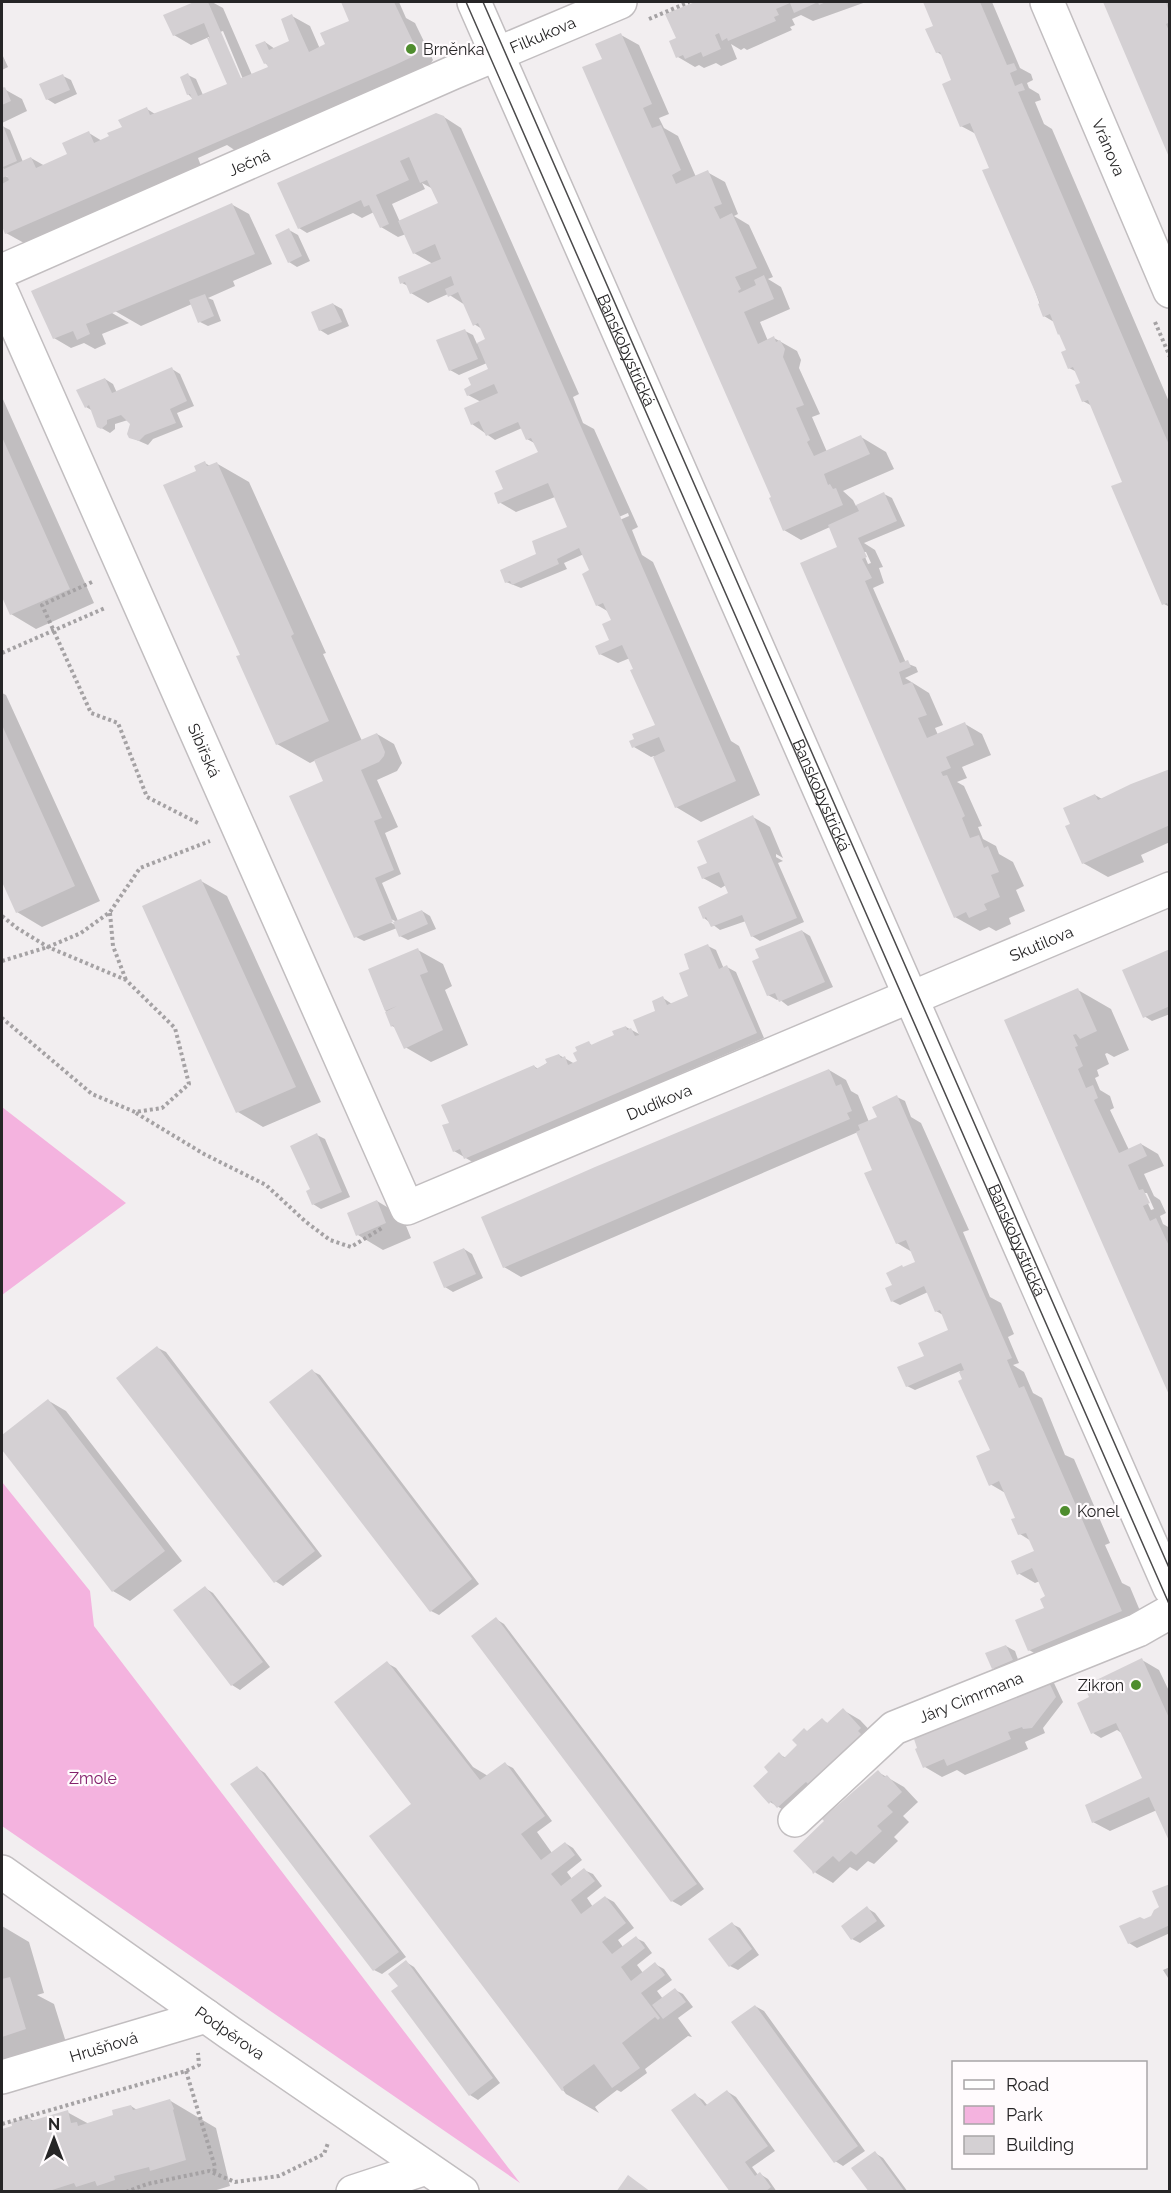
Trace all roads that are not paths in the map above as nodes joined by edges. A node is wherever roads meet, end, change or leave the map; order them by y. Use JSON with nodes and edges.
{"nodes":[{"id":1,"x":474,"y":2,"type":"edge"},
{"id":2,"x":620,"y":2,"type":"edge"},
{"id":3,"x":1047,"y":2,"type":"edge"},
{"id":4,"x":497,"y":54,"type":"junction"},
{"id":5,"x":2,"y":271,"type":"edge"},
{"id":6,"x":1170,"y":291,"type":"edge"},
{"id":7,"x":2,"y":293,"type":"edge"},
{"id":8,"x":1170,"y":889,"type":"edge"},
{"id":9,"x":910,"y":997,"type":"junction"},
{"id":10,"x":407,"y":1208,"type":"joint"},
{"id":11,"x":1170,"y":1587,"type":"edge"},
{"id":12,"x":1170,"y":1612,"type":"edge"},
{"id":13,"x":795,"y":1820,"type":"dead end"},
{"id":14,"x":2,"y":1872,"type":"edge"},
{"id":15,"x":202,"y":2032,"type":"junction"},
{"id":16,"x":2,"y":2077,"type":"edge"},
{"id":17,"x":426,"y":2168,"type":"junction"},
{"id":18,"x":353,"y":2192,"type":"edge"},
{"id":19,"x":462,"y":2192,"type":"edge"}],
"edges":[{"from":1,"to":4,"type":"street","name":"Banskobystrická"},
{"from":2,"to":4,"type":"street","name":"Filkukova"},
{"from":3,"to":6,"type":"street","name":"Vránova"},
{"from":4,"to":5,"type":"street","name":"Ječná"},
{"from":4,"to":9,"type":"street","name":"Banskobystrická"},
{"from":7,"to":10,"type":"street","name":"Sibiřská"},
{"from":8,"to":9,"type":"street","name":"Skutilova"},
{"from":9,"to":10,"type":"street","name":"Dudíkova"},
{"from":9,"to":11,"type":"street","name":"Banskobystrická"},
{"from":12,"to":13,"type":"street","name":"Járy Cimrmana"},
{"from":14,"to":15,"type":"street","name":"Podpěrova"},
{"from":15,"to":16,"type":"street","name":"Hrušňová"},
{"from":15,"to":17,"type":"street","name":"Podpěrova"},
{"from":17,"to":18,"type":"street"},
{"from":17,"to":19,"type":"street","name":"Podpěrova"}]}
